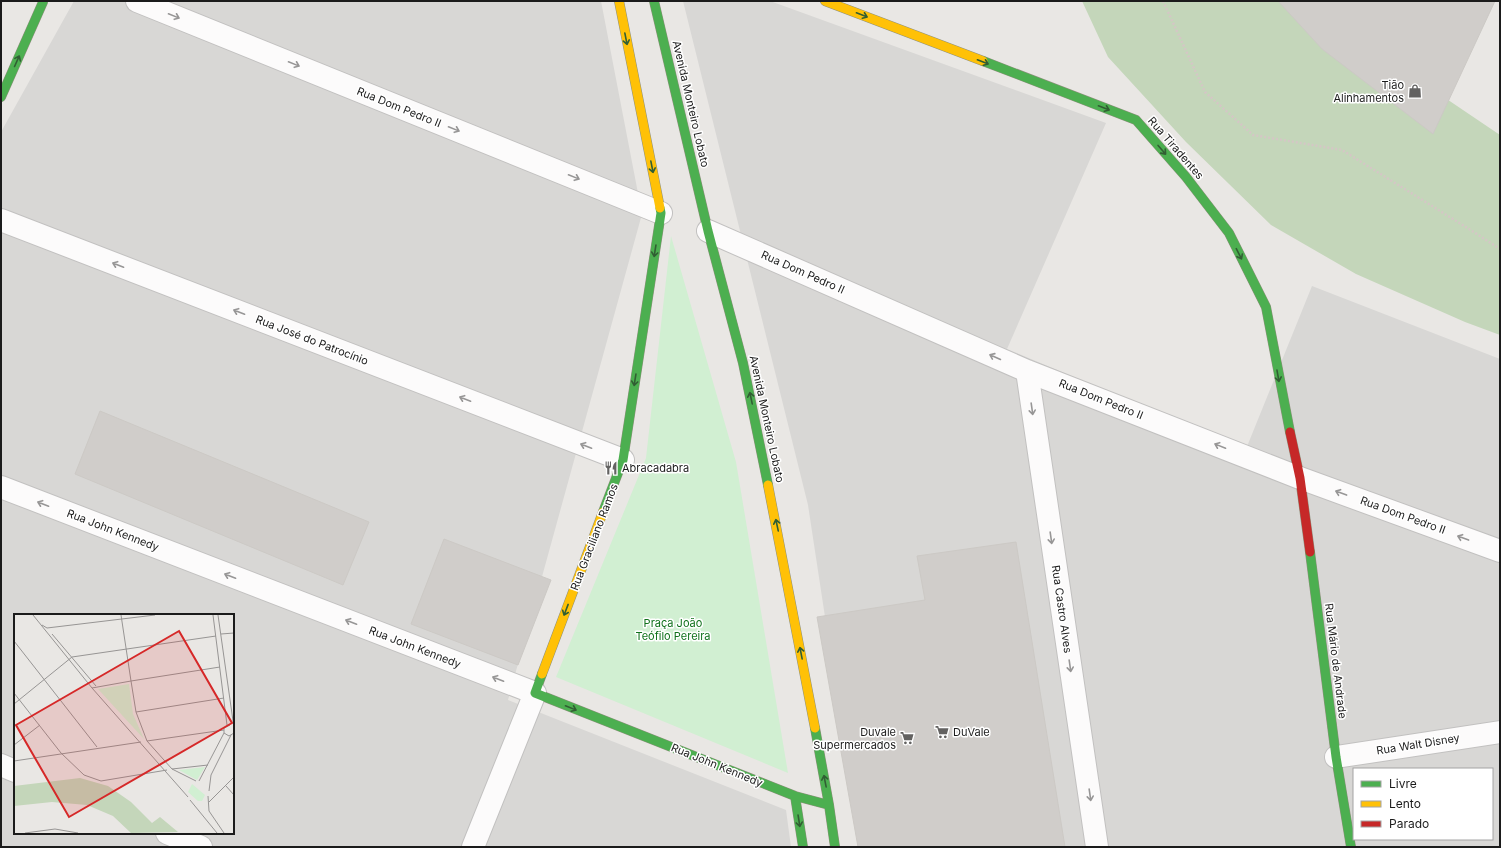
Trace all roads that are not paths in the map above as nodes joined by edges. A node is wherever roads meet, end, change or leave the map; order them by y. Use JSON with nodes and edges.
{"nodes":[{"id":1,"x":137,"y":1,"type":"edge"},
{"id":2,"x":619,"y":1,"type":"edge"},
{"id":3,"x":654,"y":1,"type":"edge"},
{"id":4,"x":825,"y":1,"type":"edge"},
{"id":5,"x":44,"y":2,"type":"edge"},
{"id":6,"x":1,"y":97,"type":"edge"},
{"id":7,"x":661,"y":212,"type":"junction"},
{"id":8,"x":1,"y":220,"type":"edge"},
{"id":9,"x":708,"y":231,"type":"junction"},
{"id":10,"x":1027,"y":371,"type":"junction"},
{"id":11,"x":623,"y":460,"type":"junction"},
{"id":12,"x":1300,"y":478,"type":"junction"},
{"id":13,"x":1,"y":487,"type":"edge"},
{"id":14,"x":1500,"y":551,"type":"edge"},
{"id":15,"x":535,"y":693,"type":"junction"},
{"id":16,"x":1500,"y":732,"type":"edge"},
{"id":17,"x":1336,"y":757,"type":"junction"},
{"id":18,"x":1,"y":765,"type":"edge"},
{"id":19,"x":14,"y":771,"type":"edge"},
{"id":20,"x":795,"y":796,"type":"junction"},
{"id":21,"x":829,"y":805,"type":"junction"},
{"id":22,"x":169,"y":834,"type":"edge"},
{"id":23,"x":201,"y":847,"type":"edge"},
{"id":24,"x":473,"y":847,"type":"edge"},
{"id":25,"x":803,"y":847,"type":"edge"},
{"id":26,"x":835,"y":847,"type":"edge"},
{"id":27,"x":1097,"y":847,"type":"edge"},
{"id":28,"x":1351,"y":847,"type":"edge"}],
"edges":[{"from":1,"to":7,"type":"street","name":"Rua Dom Pedro II","one_way":true},
{"from":2,"to":7,"type":"main road","one_way":true},
{"from":3,"to":9,"type":"main road","name":"Avenida Monteiro Lobato"},
{"from":4,"to":12,"type":"main road","name":"Rua Tiradentes","one_way":true},
{"from":6,"to":5,"type":"main road","one_way":true},
{"from":7,"to":11,"type":"main road","name":"Rua Graciliano Ramos","one_way":true},
{"from":11,"to":8,"type":"street","name":"Rua José do Patrocínio","one_way":true},
{"from":10,"to":9,"type":"street","name":"Rua Dom Pedro II","one_way":true},
{"from":21,"to":9,"type":"main road","name":"Avenida Monteiro Lobato","one_way":true},
{"from":12,"to":10,"type":"street","name":"Rua Dom Pedro II","one_way":true},
{"from":10,"to":27,"type":"street","name":"Rua Castro Alves","one_way":true},
{"from":11,"to":15,"type":"main road","name":"Rua Graciliano Ramos","one_way":true},
{"from":14,"to":12,"type":"street","name":"Rua Dom Pedro II","one_way":true},
{"from":12,"to":17,"type":"main road","name":"Rua Mário de Andrade"},
{"from":15,"to":13,"type":"street","name":"Rua John Kennedy","one_way":true},
{"from":15,"to":20,"type":"main road","name":"Rua John Kennedy","one_way":true},
{"from":15,"to":24,"type":"street","name":"Rua Graciliano Ramos"},
{"from":16,"to":17,"type":"street","name":"Rua Walt Disney"},
{"from":17,"to":28,"type":"main road","name":"Rua Mário de Andrade"},
{"from":18,"to":19,"type":"street"},
{"from":20,"to":21,"type":"main road","name":"Rua John Kennedy"},
{"from":20,"to":25,"type":"main road","one_way":true},
{"from":21,"to":26,"type":"main road","name":"Avenida Monteiro Lobato"},
{"from":22,"to":23,"type":"street"}]}
